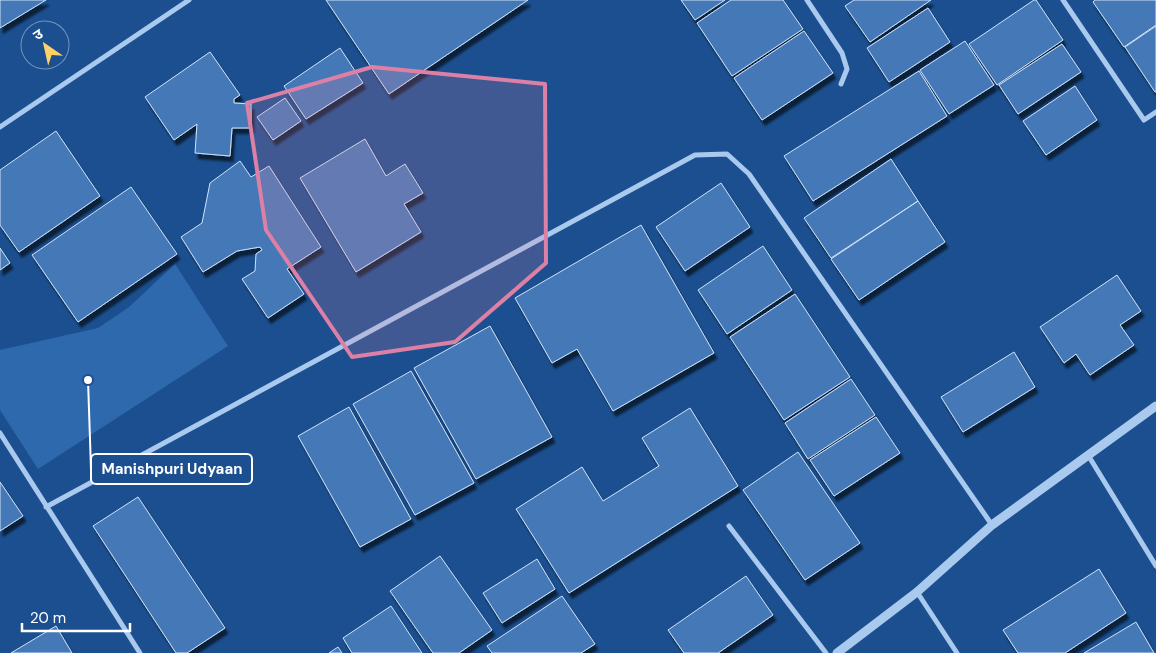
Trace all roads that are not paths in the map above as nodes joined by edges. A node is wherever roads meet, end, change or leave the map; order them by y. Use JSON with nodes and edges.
{"nodes":[{"id":1,"x":189,"y":0,"type":"edge"},
{"id":2,"x":807,"y":0,"type":"edge"},
{"id":3,"x":1063,"y":0,"type":"edge"},
{"id":4,"x":841,"y":84,"type":"dead end"},
{"id":5,"x":1156,"y":112,"type":"edge"},
{"id":6,"x":0,"y":127,"type":"edge"},
{"id":7,"x":1156,"y":406,"type":"edge"},
{"id":8,"x":0,"y":433,"type":"edge"},
{"id":9,"x":1088,"y":455,"type":"junction"},
{"id":10,"x":46,"y":507,"type":"junction"},
{"id":11,"x":992,"y":525,"type":"junction"},
{"id":12,"x":729,"y":526,"type":"dead end"},
{"id":13,"x":1156,"y":566,"type":"edge"},
{"id":14,"x":917,"y":592,"type":"junction"},
{"id":15,"x":140,"y":653,"type":"edge"},
{"id":16,"x":826,"y":653,"type":"edge"},
{"id":17,"x":837,"y":653,"type":"edge"},
{"id":18,"x":957,"y":653,"type":"edge"}],
"edges":[{"from":1,"to":6,"type":"street"},
{"from":2,"to":4,"type":"street"},
{"from":3,"to":5,"type":"street"},
{"from":7,"to":9,"type":"street"},
{"from":8,"to":10,"type":"street"},
{"from":9,"to":11,"type":"street"},
{"from":9,"to":13,"type":"street"},
{"from":10,"to":11,"type":"street"},
{"from":10,"to":15,"type":"street"},
{"from":11,"to":14,"type":"street"},
{"from":12,"to":16,"type":"street"},
{"from":14,"to":17,"type":"street"},
{"from":14,"to":18,"type":"street"}]}
